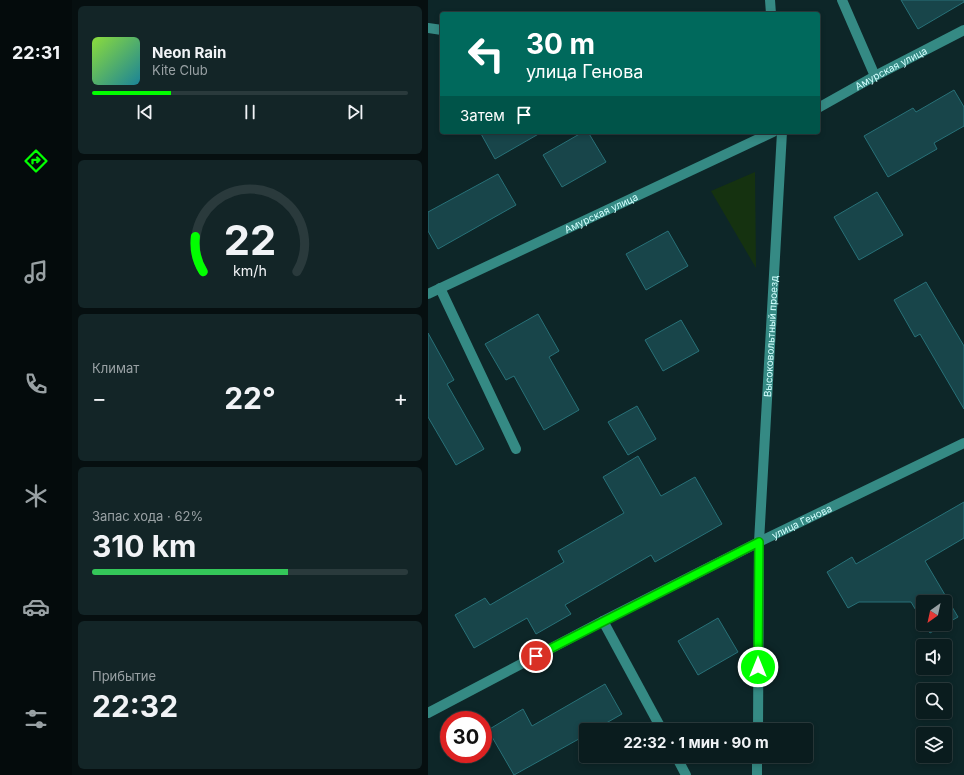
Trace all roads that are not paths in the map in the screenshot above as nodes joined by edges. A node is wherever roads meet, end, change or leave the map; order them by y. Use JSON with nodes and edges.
{"nodes":[{"id":1,"x":770,"y":0,"type":"edge"},
{"id":2,"x":842,"y":0,"type":"edge"},
{"id":3,"x":771,"y":12,"type":"edge"},
{"id":4,"x":428,"y":28,"type":"edge"},
{"id":5,"x":440,"y":30,"type":"edge"},
{"id":6,"x":964,"y":30,"type":"edge"},
{"id":7,"x":874,"y":76,"type":"junction"},
{"id":8,"x":820,"y":107,"type":"edge"},
{"id":9,"x":769,"y":134,"type":"edge"},
{"id":10,"x":782,"y":134,"type":"edge"},
{"id":11,"x":440,"y":288,"type":"junction"},
{"id":12,"x":428,"y":294,"type":"edge"},
{"id":13,"x":964,"y":443,"type":"edge"},
{"id":14,"x":516,"y":449,"type":"dead end"},
{"id":15,"x":759,"y":542,"type":"junction"},
{"id":16,"x":603,"y":621,"type":"junction"},
{"id":17,"x":428,"y":713,"type":"edge"},
{"id":18,"x":658,"y":723,"type":"edge"},
{"id":19,"x":758,"y":723,"type":"edge"},
{"id":20,"x":680,"y":763,"type":"edge"},
{"id":21,"x":758,"y":763,"type":"edge"},
{"id":22,"x":686,"y":775,"type":"edge"},
{"id":23,"x":757,"y":775,"type":"edge"}],
"edges":[{"from":1,"to":3,"type":"street"},
{"from":2,"to":7,"type":"street"},
{"from":4,"to":5,"type":"street"},
{"from":6,"to":7,"type":"street","name":"Амурская улица"},
{"from":7,"to":8,"type":"street","name":"Амурская улица"},
{"from":9,"to":11,"type":"street","name":"Амурская улица"},
{"from":10,"to":15,"type":"street","name":"Высоковольтный проезд"},
{"from":11,"to":12,"type":"street","name":"Амурская улица"},
{"from":11,"to":14,"type":"street"},
{"from":13,"to":15,"type":"street","name":"улица Генова"},
{"from":15,"to":16,"type":"street","name":"улица Генова"},
{"from":15,"to":19,"type":"street","name":"Высоковольтный проезд"},
{"from":16,"to":17,"type":"street","name":"улица Генова"},
{"from":16,"to":18,"type":"street"},
{"from":20,"to":22,"type":"street"},
{"from":21,"to":23,"type":"street"}]}
